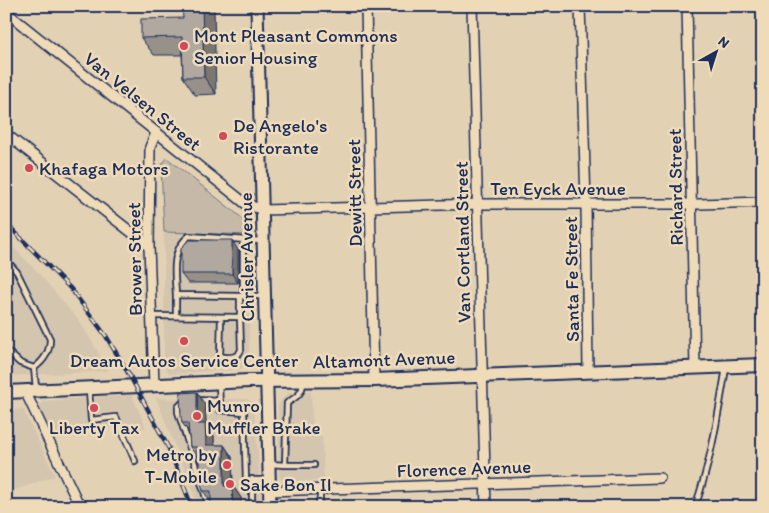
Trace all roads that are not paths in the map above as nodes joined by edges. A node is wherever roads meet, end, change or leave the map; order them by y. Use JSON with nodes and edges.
{"nodes":[{"id":1,"x":257,"y":6,"type":"edge"},
{"id":2,"x":366,"y":6,"type":"edge"},
{"id":3,"x":472,"y":6,"type":"edge"},
{"id":4,"x":580,"y":6,"type":"edge"},
{"id":5,"x":687,"y":6,"type":"edge"},
{"id":6,"x":6,"y":12,"type":"edge"},
{"id":7,"x":156,"y":133,"type":"junction"},
{"id":8,"x":6,"y":134,"type":"edge"},
{"id":9,"x":763,"y":202,"type":"edge"},
{"id":10,"x":586,"y":203,"type":"junction"},
{"id":11,"x":478,"y":204,"type":"junction"},
{"id":12,"x":692,"y":204,"type":"junction"},
{"id":13,"x":371,"y":207,"type":"junction"},
{"id":14,"x":263,"y":210,"type":"junction"},
{"id":15,"x":243,"y":240,"type":"junction"},
{"id":16,"x":264,"y":242,"type":"junction"},
{"id":17,"x":149,"y":246,"type":"junction"},
{"id":18,"x":6,"y":260,"type":"edge"},
{"id":19,"x":176,"y":295,"type":"junction"},
{"id":20,"x":242,"y":296,"type":"junction"},
{"id":21,"x":264,"y":296,"type":"junction"},
{"id":22,"x":152,"y":316,"type":"junction"},
{"id":23,"x":176,"y":316,"type":"junction"},
{"id":24,"x":220,"y":317,"type":"junction"},
{"id":25,"x":240,"y":317,"type":"junction"},
{"id":26,"x":6,"y":350,"type":"edge"},
{"id":27,"x":763,"y":365,"type":"edge"},
{"id":28,"x":726,"y":367,"type":"junction"},
{"id":29,"x":34,"y":368,"type":"junction"},
{"id":30,"x":695,"y":368,"type":"junction"},
{"id":31,"x":588,"y":371,"type":"junction"},
{"id":32,"x":482,"y":376,"type":"junction"},
{"id":33,"x":303,"y":380,"type":"junction"},
{"id":34,"x":374,"y":380,"type":"junction"},
{"id":35,"x":266,"y":381,"type":"junction"},
{"id":36,"x":218,"y":383,"type":"junction"},
{"id":37,"x":154,"y":385,"type":"junction"},
{"id":38,"x":89,"y":388,"type":"junction"},
{"id":39,"x":31,"y":390,"type":"junction"},
{"id":40,"x":6,"y":392,"type":"edge"},
{"id":41,"x":220,"y":401,"type":"junction"},
{"id":42,"x":135,"y":461,"type":"dead end"},
{"id":43,"x":268,"y":464,"type":"junction"},
{"id":44,"x":285,"y":465,"type":"junction"},
{"id":45,"x":314,"y":465,"type":"dead end"},
{"id":46,"x":660,"y":478,"type":"dead end"},
{"id":47,"x":252,"y":479,"type":"junction"},
{"id":48,"x":485,"y":484,"type":"junction"},
{"id":49,"x":269,"y":486,"type":"junction"},
{"id":50,"x":320,"y":490,"type":"junction"},
{"id":51,"x":80,"y":507,"type":"edge"},
{"id":52,"x":209,"y":507,"type":"edge"},
{"id":53,"x":252,"y":507,"type":"edge"},
{"id":54,"x":270,"y":507,"type":"edge"},
{"id":55,"x":318,"y":507,"type":"edge"},
{"id":56,"x":486,"y":507,"type":"edge"},
{"id":57,"x":695,"y":507,"type":"edge"}],
"edges":[{"from":1,"to":14,"type":"street","name":"Chrisler Avenue"},
{"from":2,"to":13,"type":"street","name":"Dewitt Street"},
{"from":3,"to":11,"type":"street","name":"Van Cortland Street"},
{"from":4,"to":10,"type":"street","name":"Santa Fe Street"},
{"from":5,"to":12,"type":"street","name":"Richard Street"},
{"from":6,"to":7,"type":"street","name":"Van Velsen Street"},
{"from":7,"to":14,"type":"street","name":"Van Velsen Street"},
{"from":7,"to":17,"type":"street","name":"Brower Street"},
{"from":8,"to":17,"type":"street"},
{"from":9,"to":12,"type":"street","name":"Ten Eyck Avenue"},
{"from":10,"to":11,"type":"street","name":"Ten Eyck Avenue"},
{"from":10,"to":12,"type":"street","name":"Ten Eyck Avenue"},
{"from":10,"to":31,"type":"street","name":"Santa Fe Street"},
{"from":11,"to":13,"type":"street","name":"Ten Eyck Avenue"},
{"from":11,"to":32,"type":"street","name":"Van Cortland Street"},
{"from":12,"to":30,"type":"street","name":"Richard Street"},
{"from":13,"to":14,"type":"street","name":"Ten Eyck Avenue"},
{"from":13,"to":34,"type":"street","name":"Dewitt Street"},
{"from":14,"to":16,"type":"street","name":"Chrisler Avenue"},
{"from":15,"to":16,"type":"lane"},
{"from":15,"to":19,"type":"lane"},
{"from":15,"to":20,"type":"lane"},
{"from":16,"to":21,"type":"street","name":"Chrisler Avenue"},
{"from":17,"to":22,"type":"street","name":"Brower Street"},
{"from":18,"to":29,"type":"lane"},
{"from":19,"to":20,"type":"lane"},
{"from":19,"to":23,"type":"lane"},
{"from":20,"to":21,"type":"lane"},
{"from":20,"to":25,"type":"lane"},
{"from":21,"to":35,"type":"street","name":"Chrisler Avenue"},
{"from":22,"to":23,"type":"lane"},
{"from":22,"to":37,"type":"street","name":"Brower Street"},
{"from":23,"to":24,"type":"lane"},
{"from":24,"to":25,"type":"lane"},
{"from":24,"to":25,"type":"lane"},
{"from":26,"to":29,"type":"lane"},
{"from":27,"to":28,"type":"main road","name":"Altamont Avenue"},
{"from":28,"to":30,"type":"main road","name":"Altamont Avenue"},
{"from":28,"to":57,"type":"lane"},
{"from":29,"to":39,"type":"lane"},
{"from":30,"to":31,"type":"main road","name":"Altamont Avenue"},
{"from":31,"to":32,"type":"main road","name":"Altamont Avenue"},
{"from":32,"to":34,"type":"main road","name":"Altamont Avenue"},
{"from":32,"to":48,"type":"street","name":"Van Cortland Street"},
{"from":33,"to":34,"type":"main road","name":"Altamont Avenue"},
{"from":33,"to":35,"type":"main road","name":"Altamont Avenue"},
{"from":33,"to":44,"type":"lane"},
{"from":35,"to":36,"type":"main road","name":"Altamont Avenue"},
{"from":35,"to":43,"type":"street","name":"Chrisler Avenue"},
{"from":36,"to":37,"type":"main road","name":"Altamont Avenue"},
{"from":36,"to":41,"type":"lane"},
{"from":37,"to":38,"type":"main road","name":"Altamont Avenue"},
{"from":38,"to":39,"type":"main road","name":"Altamont Avenue"},
{"from":38,"to":42,"type":"lane"},
{"from":39,"to":40,"type":"main road","name":"Altamont Avenue"},
{"from":39,"to":51,"type":"street"},
{"from":41,"to":47,"type":"lane"},
{"from":41,"to":52,"type":"lane"},
{"from":43,"to":44,"type":"lane"},
{"from":43,"to":49,"type":"street","name":"Chrisler Avenue"},
{"from":44,"to":45,"type":"lane"},
{"from":46,"to":48,"type":"street","name":"Florence Avenue"},
{"from":47,"to":49,"type":"lane"},
{"from":47,"to":53,"type":"lane"},
{"from":48,"to":50,"type":"street","name":"Florence Avenue"},
{"from":48,"to":56,"type":"street","name":"Van Cortland Street"},
{"from":49,"to":50,"type":"street","name":"Florence Avenue"},
{"from":49,"to":54,"type":"street","name":"Chrisler Avenue"},
{"from":50,"to":55,"type":"lane"}]}
